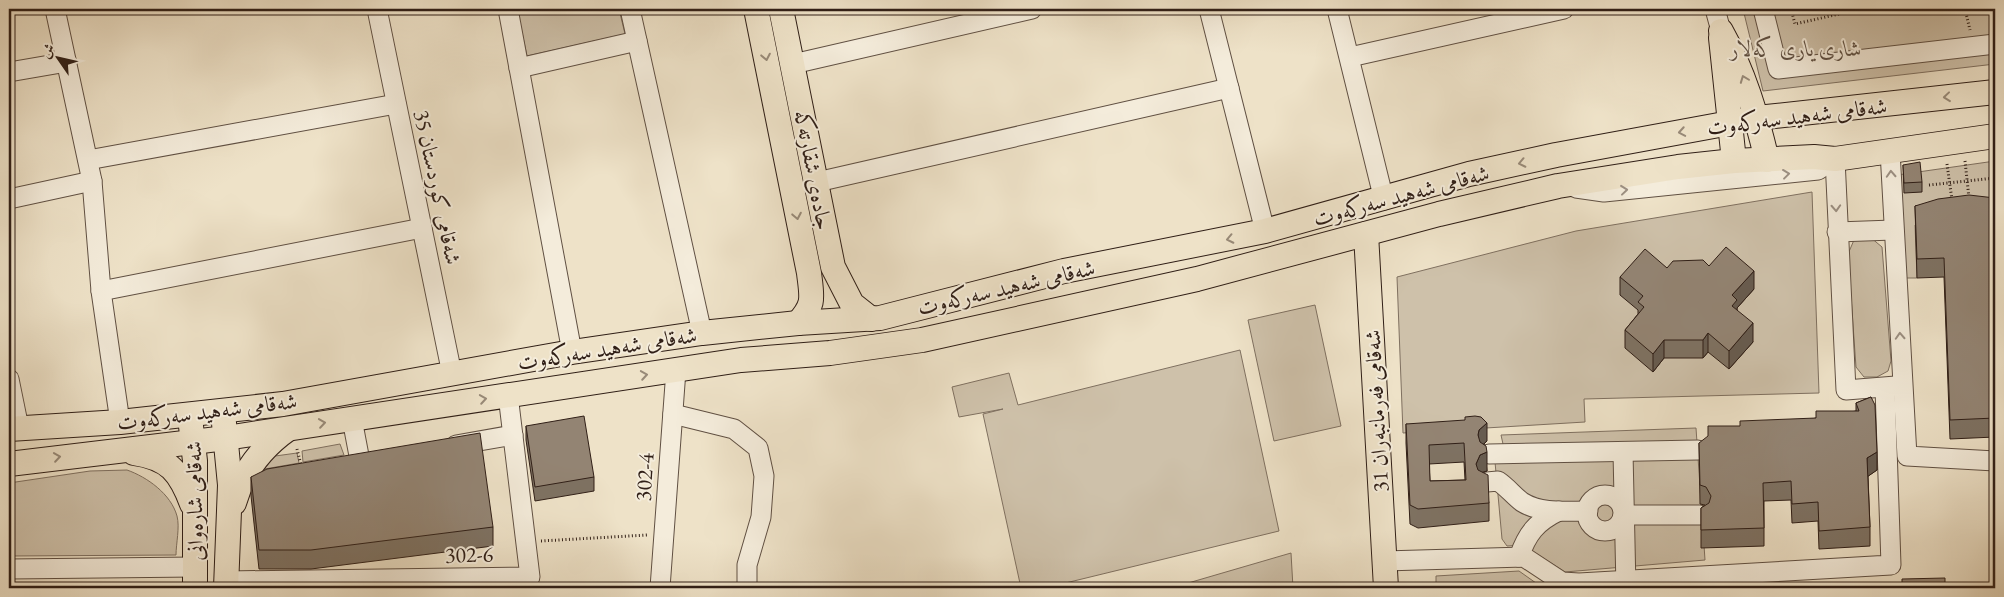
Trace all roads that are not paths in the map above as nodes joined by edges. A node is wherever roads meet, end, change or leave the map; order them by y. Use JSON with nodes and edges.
{"nodes":[{"id":1,"x":55,"y":9,"type":"edge"},
{"id":2,"x":377,"y":9,"type":"edge"},
{"id":3,"x":508,"y":9,"type":"edge"},
{"id":4,"x":630,"y":9,"type":"edge"},
{"id":5,"x":756,"y":9,"type":"edge"},
{"id":6,"x":781,"y":9,"type":"edge"},
{"id":7,"x":1032,"y":9,"type":"edge"},
{"id":8,"x":1209,"y":9,"type":"edge"},
{"id":9,"x":1337,"y":9,"type":"edge"},
{"id":10,"x":1564,"y":9,"type":"edge"},
{"id":11,"x":1715,"y":9,"type":"edge"},
{"id":12,"x":1763,"y":9,"type":"edge"},
{"id":13,"x":1721,"y":32,"type":"junction"},
{"id":14,"x":637,"y":41,"type":"junction"},
{"id":15,"x":1995,"y":44,"type":"edge"},
{"id":16,"x":1350,"y":58,"type":"junction"},
{"id":17,"x":67,"y":62,"type":"junction"},
{"id":18,"x":793,"y":64,"type":"junction"},
{"id":19,"x":519,"y":68,"type":"junction"},
{"id":20,"x":9,"y":72,"type":"edge"},
{"id":21,"x":1229,"y":88,"type":"junction"},
{"id":22,"x":1995,"y":92,"type":"edge"},
{"id":23,"x":396,"y":104,"type":"junction"},
{"id":24,"x":1757,"y":118,"type":"junction"},
{"id":25,"x":1729,"y":124,"type":"junction"},
{"id":26,"x":1995,"y":136,"type":"edge"},
{"id":27,"x":1890,"y":152,"type":"junction"},
{"id":28,"x":1835,"y":159,"type":"junction"},
{"id":29,"x":88,"y":160,"type":"junction"},
{"id":30,"x":1767,"y":160,"type":"junction"},
{"id":31,"x":1734,"y":161,"type":"junction"},
{"id":32,"x":92,"y":181,"type":"junction"},
{"id":33,"x":817,"y":182,"type":"junction"},
{"id":34,"x":1558,"y":186,"type":"junction"},
{"id":35,"x":9,"y":199,"type":"edge"},
{"id":36,"x":1384,"y":200,"type":"junction"},
{"id":37,"x":422,"y":228,"type":"junction"},
{"id":38,"x":1894,"y":230,"type":"junction"},
{"id":39,"x":1265,"y":231,"type":"junction"},
{"id":40,"x":1837,"y":232,"type":"junction"},
{"id":41,"x":1366,"y":234,"type":"junction"},
{"id":42,"x":833,"y":267,"type":"junction"},
{"id":43,"x":809,"y":273,"type":"junction"},
{"id":44,"x":101,"y":291,"type":"junction"},
{"id":45,"x":870,"y":319,"type":"junction"},
{"id":46,"x":798,"y":323,"type":"junction"},
{"id":47,"x":702,"y":333,"type":"junction"},
{"id":48,"x":572,"y":352,"type":"junction"},
{"id":49,"x":676,"y":370,"type":"junction"},
{"id":50,"x":452,"y":374,"type":"junction"},
{"id":51,"x":9,"y":379,"type":"edge"},
{"id":52,"x":1894,"y":387,"type":"junction"},
{"id":53,"x":508,"y":395,"type":"junction"},
{"id":54,"x":222,"y":411,"type":"junction"},
{"id":55,"x":673,"y":414,"type":"junction"},
{"id":56,"x":190,"y":415,"type":"junction"},
{"id":57,"x":352,"y":419,"type":"junction"},
{"id":58,"x":120,"y":422,"type":"junction"},
{"id":59,"x":14,"y":428,"type":"edge"},
{"id":60,"x":513,"y":436,"type":"junction"},
{"id":61,"x":226,"y":438,"type":"junction"},
{"id":62,"x":293,"y":438,"type":"junction"},
{"id":63,"x":193,"y":441,"type":"junction"},
{"id":64,"x":437,"y":448,"type":"edge"},
{"id":65,"x":112,"y":450,"type":"junction"},
{"id":66,"x":1698,"y":450,"type":"edge"},
{"id":67,"x":1623,"y":452,"type":"junction"},
{"id":68,"x":1489,"y":454,"type":"dead end"},
{"id":69,"x":379,"y":458,"type":"edge"},
{"id":70,"x":360,"y":461,"type":"junction"},
{"id":71,"x":1995,"y":461,"type":"edge"},
{"id":72,"x":9,"y":464,"type":"edge"},
{"id":73,"x":341,"y":464,"type":"edge"},
{"id":74,"x":263,"y":477,"type":"edge"},
{"id":75,"x":1487,"y":482,"type":"edge"},
{"id":76,"x":238,"y":490,"type":"junction"},
{"id":77,"x":194,"y":510,"type":"junction"},
{"id":78,"x":1559,"y":511,"type":"junction"},
{"id":79,"x":1588,"y":511,"type":"junction"},
{"id":80,"x":1623,"y":515,"type":"junction"},
{"id":81,"x":1700,"y":515,"type":"edge"},
{"id":82,"x":228,"y":521,"type":"junction"},
{"id":83,"x":1519,"y":557,"type":"junction"},
{"id":84,"x":1384,"y":561,"type":"junction"},
{"id":85,"x":9,"y":568,"type":"edge"},
{"id":86,"x":195,"y":578,"type":"edge"},
{"id":87,"x":1626,"y":584,"type":"edge"},
{"id":88,"x":226,"y":585,"type":"edge"},
{"id":89,"x":660,"y":588,"type":"edge"},
{"id":90,"x":747,"y":588,"type":"edge"},
{"id":91,"x":1386,"y":588,"type":"edge"}],
"edges":[{"from":1,"to":17,"type":"street"},
{"from":2,"to":23,"type":"street","name":"شەقامی کوردستان 35"},
{"from":3,"to":19,"type":"street"},
{"from":4,"to":14,"type":"street"},
{"from":5,"to":43,"type":"main road","name":"جادەی شقارتەکە","one_way":true},
{"from":6,"to":18,"type":"main road","name":"جادەی شقارتەکە"},
{"from":7,"to":18,"type":"street"},
{"from":8,"to":21,"type":"street"},
{"from":9,"to":16,"type":"street"},
{"from":10,"to":16,"type":"street"},
{"from":11,"to":13,"type":"street"},
{"from":12,"to":15,"type":"street"},
{"from":24,"to":13,"type":"main road","one_way":true},
{"from":13,"to":25,"type":"main road"},
{"from":14,"to":19,"type":"street"},
{"from":14,"to":47,"type":"street"},
{"from":16,"to":36,"type":"street"},
{"from":17,"to":20,"type":"street"},
{"from":17,"to":29,"type":"street"},
{"from":18,"to":33,"type":"main road","name":"جادەی شقارتەکە"},
{"from":19,"to":48,"type":"street"},
{"from":21,"to":33,"type":"street"},
{"from":21,"to":39,"type":"street"},
{"from":22,"to":24,"type":"main road","name":"شەقامی شەهید سەرکەوت","one_way":true},
{"from":23,"to":29,"type":"street"},
{"from":23,"to":37,"type":"street","name":"شەقامی کوردستان 35"},
{"from":24,"to":25,"type":"main road","name":"شەقامی شەهید سەرکەوت"},
{"from":24,"to":30,"type":"main road"},
{"from":25,"to":31,"type":"main road"},
{"from":25,"to":36,"type":"main road","name":"شەقامی شەهید سەرکەوت","one_way":true},
{"from":26,"to":27,"type":"main road","name":"شەقامی شەهید سەرکەوت"},
{"from":27,"to":28,"type":"main road","name":"شەقامی شەهید سەرکەوت"},
{"from":38,"to":27,"type":"street","one_way":true},
{"from":28,"to":30,"type":"main road","name":"شەقامی شەهید سەرکەوت"},
{"from":34,"to":28,"type":"street","one_way":true},
{"from":28,"to":40,"type":"street","one_way":true},
{"from":29,"to":32,"type":"street"},
{"from":30,"to":31,"type":"main road","name":"شەقامی شەهید سەرکەوت"},
{"from":31,"to":34,"type":"main road","name":"شەقامی شەهید سەرکەوت"},
{"from":32,"to":35,"type":"street"},
{"from":32,"to":44,"type":"street"},
{"from":33,"to":42,"type":"main road","name":"جادەی شقارتەکە"},
{"from":34,"to":41,"type":"main road","name":"شەقامی شەهید سەرکەوت"},
{"from":36,"to":39,"type":"main road","name":"شەقامی شەهید سەرکەوت"},
{"from":37,"to":44,"type":"street"},
{"from":37,"to":50,"type":"street","name":"شەقامی کوردستان 35"},
{"from":38,"to":40,"type":"street"},
{"from":52,"to":38,"type":"street","one_way":true},
{"from":39,"to":45,"type":"main road","name":"شەقامی شەهید سەرکەوت","one_way":true},
{"from":40,"to":52,"type":"street"},
{"from":41,"to":49,"type":"main road","name":"شەقامی شەهید سەرکەوت"},
{"from":41,"to":84,"type":"main road","name":"شەقامی فەرمانبەران 31"},
{"from":42,"to":43,"type":"main road"},
{"from":42,"to":45,"type":"main road","name":"جادەی شقارتەکە"},
{"from":43,"to":46,"type":"main road","name":"جادەی شقارتەکە"},
{"from":44,"to":58,"type":"street"},
{"from":45,"to":46,"type":"main road","name":"شەقامی شەهید سەرکەوت"},
{"from":46,"to":47,"type":"main road","name":"شەقامی شەهید سەرکەوت"},
{"from":47,"to":48,"type":"main road","name":"شەقامی شەهید سەرکەوت"},
{"from":48,"to":50,"type":"main road","name":"شەقامی شەهید سەرکەوت"},
{"from":53,"to":49,"type":"main road","name":"شەقامی شەهید سەرکەوت","one_way":true},
{"from":49,"to":55,"type":"street","name":"302-4"},
{"from":50,"to":54,"type":"main road","name":"شەقامی شەهید سەرکەوت"},
{"from":51,"to":59,"type":"street"},
{"from":52,"to":71,"type":"street"},
{"from":52,"to":87,"type":"street"},
{"from":57,"to":53,"type":"main road","name":"شەقامی شەهید سەرکەوت","one_way":true},
{"from":53,"to":60,"type":"street","name":"302-6"},
{"from":54,"to":56,"type":"main road","name":"شەقامی شەهید سەرکەوت"},
{"from":54,"to":61,"type":"main road","name":"شەقامی شارەوانی"},
{"from":55,"to":89,"type":"street","name":"302-4"},
{"from":55,"to":90,"type":"street"},
{"from":56,"to":58,"type":"main road","name":"شەقامی شەهید سەرکەوت"},
{"from":56,"to":63,"type":"main road","name":"شەقامی شارەوانی"},
{"from":62,"to":57,"type":"main road","name":"شەقامی شەهید سەرکەوت","one_way":true},
{"from":57,"to":70,"type":"street"},
{"from":58,"to":59,"type":"main road","name":"شەقامی شەهید سەرکەوت"},
{"from":60,"to":64,"type":"street"},
{"from":60,"to":88,"type":"street","name":"302-6"},
{"from":61,"to":62,"type":"main road","name":"شەقامی شەهید سەرکەوت"},
{"from":61,"to":63,"type":"main road","name":"شەقامی شەهید سەرکەوت"},
{"from":61,"to":82,"type":"main road","name":"شەقامی شارەوانی"},
{"from":62,"to":76,"type":"main road"},
{"from":63,"to":65,"type":"main road","name":"شەقامی شەهید سەرکەوت"},
{"from":63,"to":77,"type":"main road","name":"شەقامی شارەوانی"},
{"from":72,"to":65,"type":"main road","name":"شەقامی شەهید سەرکەوت","one_way":true},
{"from":65,"to":77,"type":"main road"},
{"from":66,"to":67,"type":"street"},
{"from":67,"to":68,"type":"street"},
{"from":67,"to":80,"type":"street"},
{"from":69,"to":70,"type":"street"},
{"from":70,"to":73,"type":"street"},
{"from":74,"to":76,"type":"street"},
{"from":75,"to":78,"type":"street"},
{"from":76,"to":82,"type":"main road"},
{"from":77,"to":86,"type":"main road","name":"شەقامی شارەوانی"},
{"from":78,"to":79,"type":"street"},
{"from":78,"to":83,"type":"street"},
{"from":79,"to":80,"type":"street"},
{"from":79,"to":80,"type":"street"},
{"from":80,"to":81,"type":"street"},
{"from":80,"to":87,"type":"street"},
{"from":82,"to":88,"type":"main road","name":"شەقامی شارەوانی"},
{"from":83,"to":84,"type":"street"},
{"from":83,"to":87,"type":"street"},
{"from":84,"to":91,"type":"main road","name":"شەقامی فەرمانبەران 31"},
{"from":85,"to":86,"type":"street"}]}
